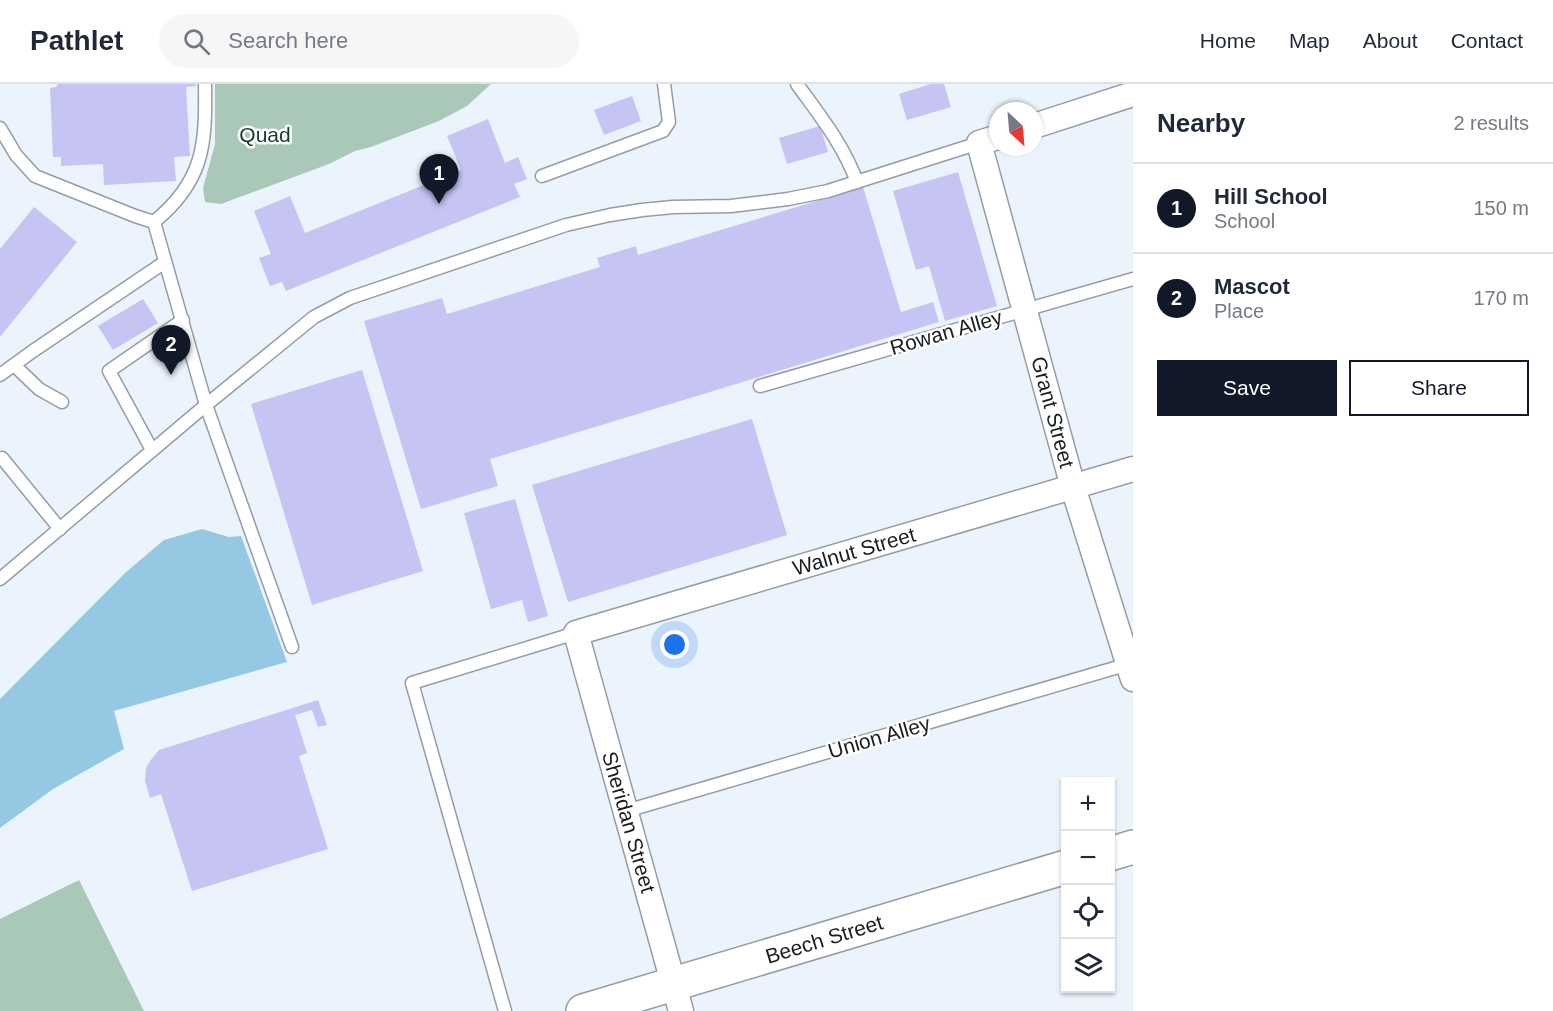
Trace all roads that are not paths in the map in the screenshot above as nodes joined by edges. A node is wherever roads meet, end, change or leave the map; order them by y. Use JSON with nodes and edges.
{"nodes":[{"id":1,"x":205,"y":84,"type":"edge"},
{"id":2,"x":664,"y":84,"type":"edge"},
{"id":3,"x":797,"y":84,"type":"edge"},
{"id":4,"x":1133,"y":94,"type":"edge"},
{"id":5,"x":1043,"y":123,"type":"edge"},
{"id":6,"x":0,"y":128,"type":"edge"},
{"id":7,"x":989,"y":140,"type":"edge"},
{"id":8,"x":992,"y":156,"type":"edge"},
{"id":9,"x":542,"y":176,"type":"dead end"},
{"id":10,"x":857,"y":182,"type":"junction"},
{"id":11,"x":154,"y":222,"type":"junction"},
{"id":12,"x":165,"y":262,"type":"junction"},
{"id":13,"x":1133,"y":279,"type":"edge"},
{"id":14,"x":1025,"y":310,"type":"junction"},
{"id":15,"x":183,"y":320,"type":"junction"},
{"id":16,"x":14,"y":365,"type":"junction"},
{"id":17,"x":0,"y":375,"type":"edge"},
{"id":18,"x":760,"y":386,"type":"dead end"},
{"id":19,"x":62,"y":402,"type":"dead end"},
{"id":20,"x":206,"y":405,"type":"junction"},
{"id":21,"x":152,"y":450,"type":"junction"},
{"id":22,"x":2,"y":458,"type":"dead end"},
{"id":23,"x":1133,"y":469,"type":"edge"},
{"id":24,"x":1073,"y":487,"type":"junction"},
{"id":25,"x":60,"y":529,"type":"junction"},
{"id":26,"x":0,"y":579,"type":"edge"},
{"id":27,"x":576,"y":633,"type":"junction"},
{"id":28,"x":292,"y":647,"type":"dead end"},
{"id":29,"x":1132,"y":669,"type":"edge"},
{"id":30,"x":626,"y":811,"type":"junction"},
{"id":31,"x":1133,"y":848,"type":"edge"},
{"id":32,"x":1115,"y":853,"type":"edge"},
{"id":33,"x":1061,"y":868,"type":"edge"},
{"id":34,"x":677,"y":997,"type":"edge"},
{"id":35,"x":505,"y":1011,"type":"edge"},
{"id":36,"x":583,"y":1011,"type":"edge"}],
"edges":[{"from":1,"to":11,"type":"lane"},
{"from":2,"to":9,"type":"lane"},
{"from":3,"to":10,"type":"lane"},
{"from":4,"to":5,"type":"street"},
{"from":6,"to":11,"type":"lane"},
{"from":7,"to":10,"type":"lane"},
{"from":8,"to":14,"type":"street","name":"Grant Street"},
{"from":10,"to":20,"type":"lane"},
{"from":11,"to":12,"type":"lane"},
{"from":12,"to":15,"type":"lane"},
{"from":12,"to":16,"type":"lane"},
{"from":13,"to":14,"type":"lane","name":"Rowan Alley"},
{"from":14,"to":18,"type":"lane","name":"Rowan Alley"},
{"from":14,"to":24,"type":"street","name":"Grant Street"},
{"from":15,"to":20,"type":"lane"},
{"from":15,"to":21,"type":"lane"},
{"from":16,"to":17,"type":"lane"},
{"from":16,"to":19,"type":"lane"},
{"from":20,"to":21,"type":"lane"},
{"from":20,"to":28,"type":"lane"},
{"from":21,"to":25,"type":"lane"},
{"from":22,"to":25,"type":"lane"},
{"from":23,"to":24,"type":"street","name":"Walnut Street"},
{"from":24,"to":27,"type":"street","name":"Walnut Street"},
{"from":24,"to":29,"type":"street","name":"Grant Street"},
{"from":25,"to":26,"type":"lane"},
{"from":27,"to":30,"type":"street","name":"Sheridan Street"},
{"from":27,"to":35,"type":"lane"},
{"from":29,"to":30,"type":"lane","name":"Union Alley"},
{"from":30,"to":34,"type":"street","name":"Sheridan Street"},
{"from":31,"to":32,"type":"street"},
{"from":33,"to":34,"type":"street","name":"Beech Street"},
{"from":34,"to":36,"type":"street","name":"Beech Street"}]}
